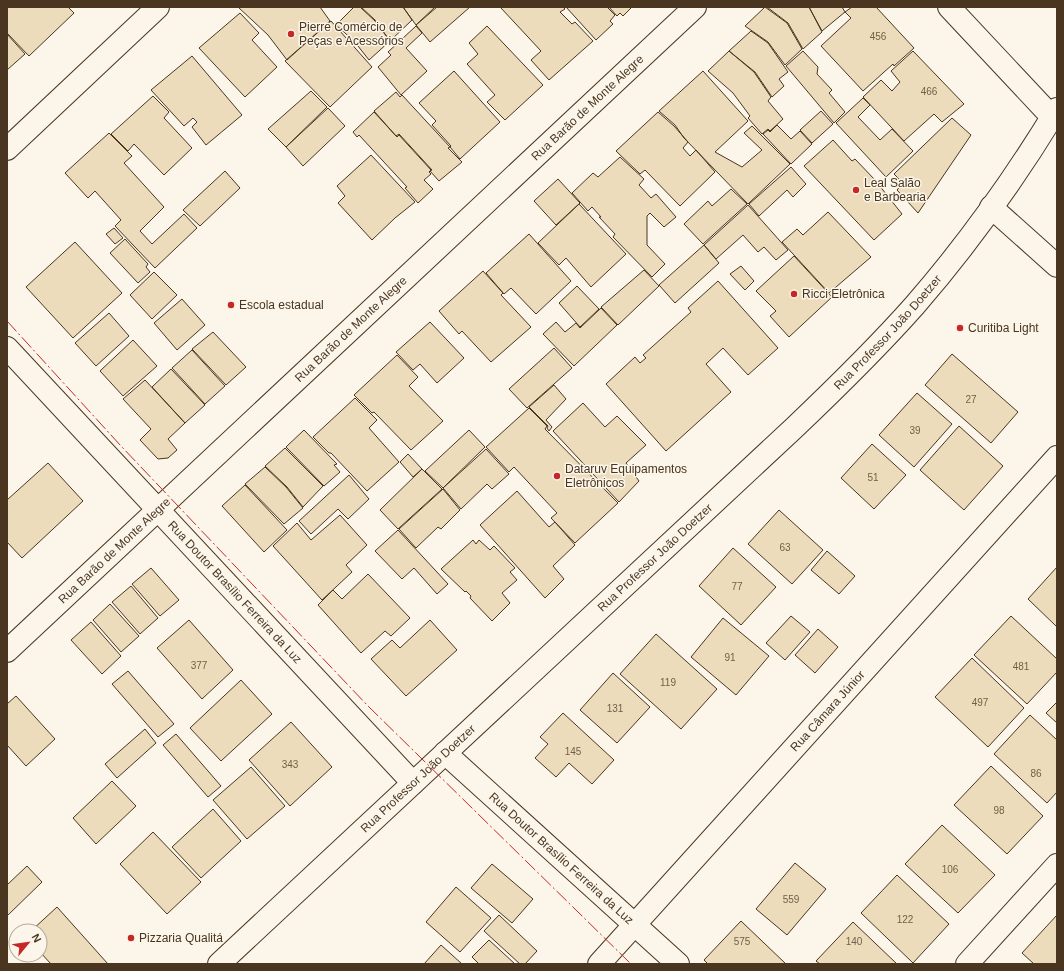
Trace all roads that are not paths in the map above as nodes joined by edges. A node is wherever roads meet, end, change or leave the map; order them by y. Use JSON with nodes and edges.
{"nodes":[{"id":1,"x":158,"y":7,"type":"edge"},
{"id":2,"x":695,"y":7,"type":"edge"},
{"id":3,"x":949,"y":7,"type":"edge"},
{"id":4,"x":1054,"y":113,"type":"edge"},
{"id":5,"x":7,"y":149,"type":"edge"},
{"id":6,"x":991,"y":207,"type":"junction"},
{"id":7,"x":1057,"y":266,"type":"edge"},
{"id":8,"x":7,"y":348,"type":"edge"},
{"id":9,"x":1057,"y":457,"type":"edge"},
{"id":10,"x":158,"y":510,"type":"junction"},
{"id":11,"x":7,"y":651,"type":"edge"},
{"id":12,"x":445,"y":754,"type":"junction"},
{"id":13,"x":413,"y":783,"type":"junction"},
{"id":14,"x":1057,"y":865,"type":"edge"},
{"id":15,"x":634,"y":925,"type":"junction"},
{"id":16,"x":219,"y":964,"type":"edge"},
{"id":17,"x":599,"y":964,"type":"edge"},
{"id":18,"x":678,"y":964,"type":"edge"},
{"id":19,"x":967,"y":964,"type":"edge"}],
"edges":[{"from":1,"to":5,"type":"street"},
{"from":2,"to":10,"type":"street","name":"Rua Barão de Monte Alegre"},
{"from":3,"to":4,"type":"street"},
{"from":4,"to":6,"type":"street","name":"Rua Professor João Doetzer"},
{"from":6,"to":7,"type":"street"},
{"from":6,"to":12,"type":"street","name":"Rua Professor João Doetzer"},
{"from":8,"to":10,"type":"street","name":"Rua Doutor Brasílio Ferreira da Luz"},
{"from":9,"to":15,"type":"street","name":"Rua Câmara Júnior"},
{"from":10,"to":11,"type":"street","name":"Rua Barão de Monte Alegre"},
{"from":10,"to":13,"type":"street","name":"Rua Doutor Brasílio Ferreira da Luz"},
{"from":12,"to":13,"type":"street","name":"Rua Professor João Doetzer"},
{"from":12,"to":15,"type":"street","name":"Rua Doutor Brasílio Ferreira da Luz"},
{"from":13,"to":16,"type":"street","name":"Rua Professor João Doetzer"},
{"from":14,"to":19,"type":"street"},
{"from":15,"to":17,"type":"street","name":"Rua Câmara Júnior"},
{"from":15,"to":18,"type":"street","name":"Rua Doutor Brasílio Ferreira da Luz"}]}
